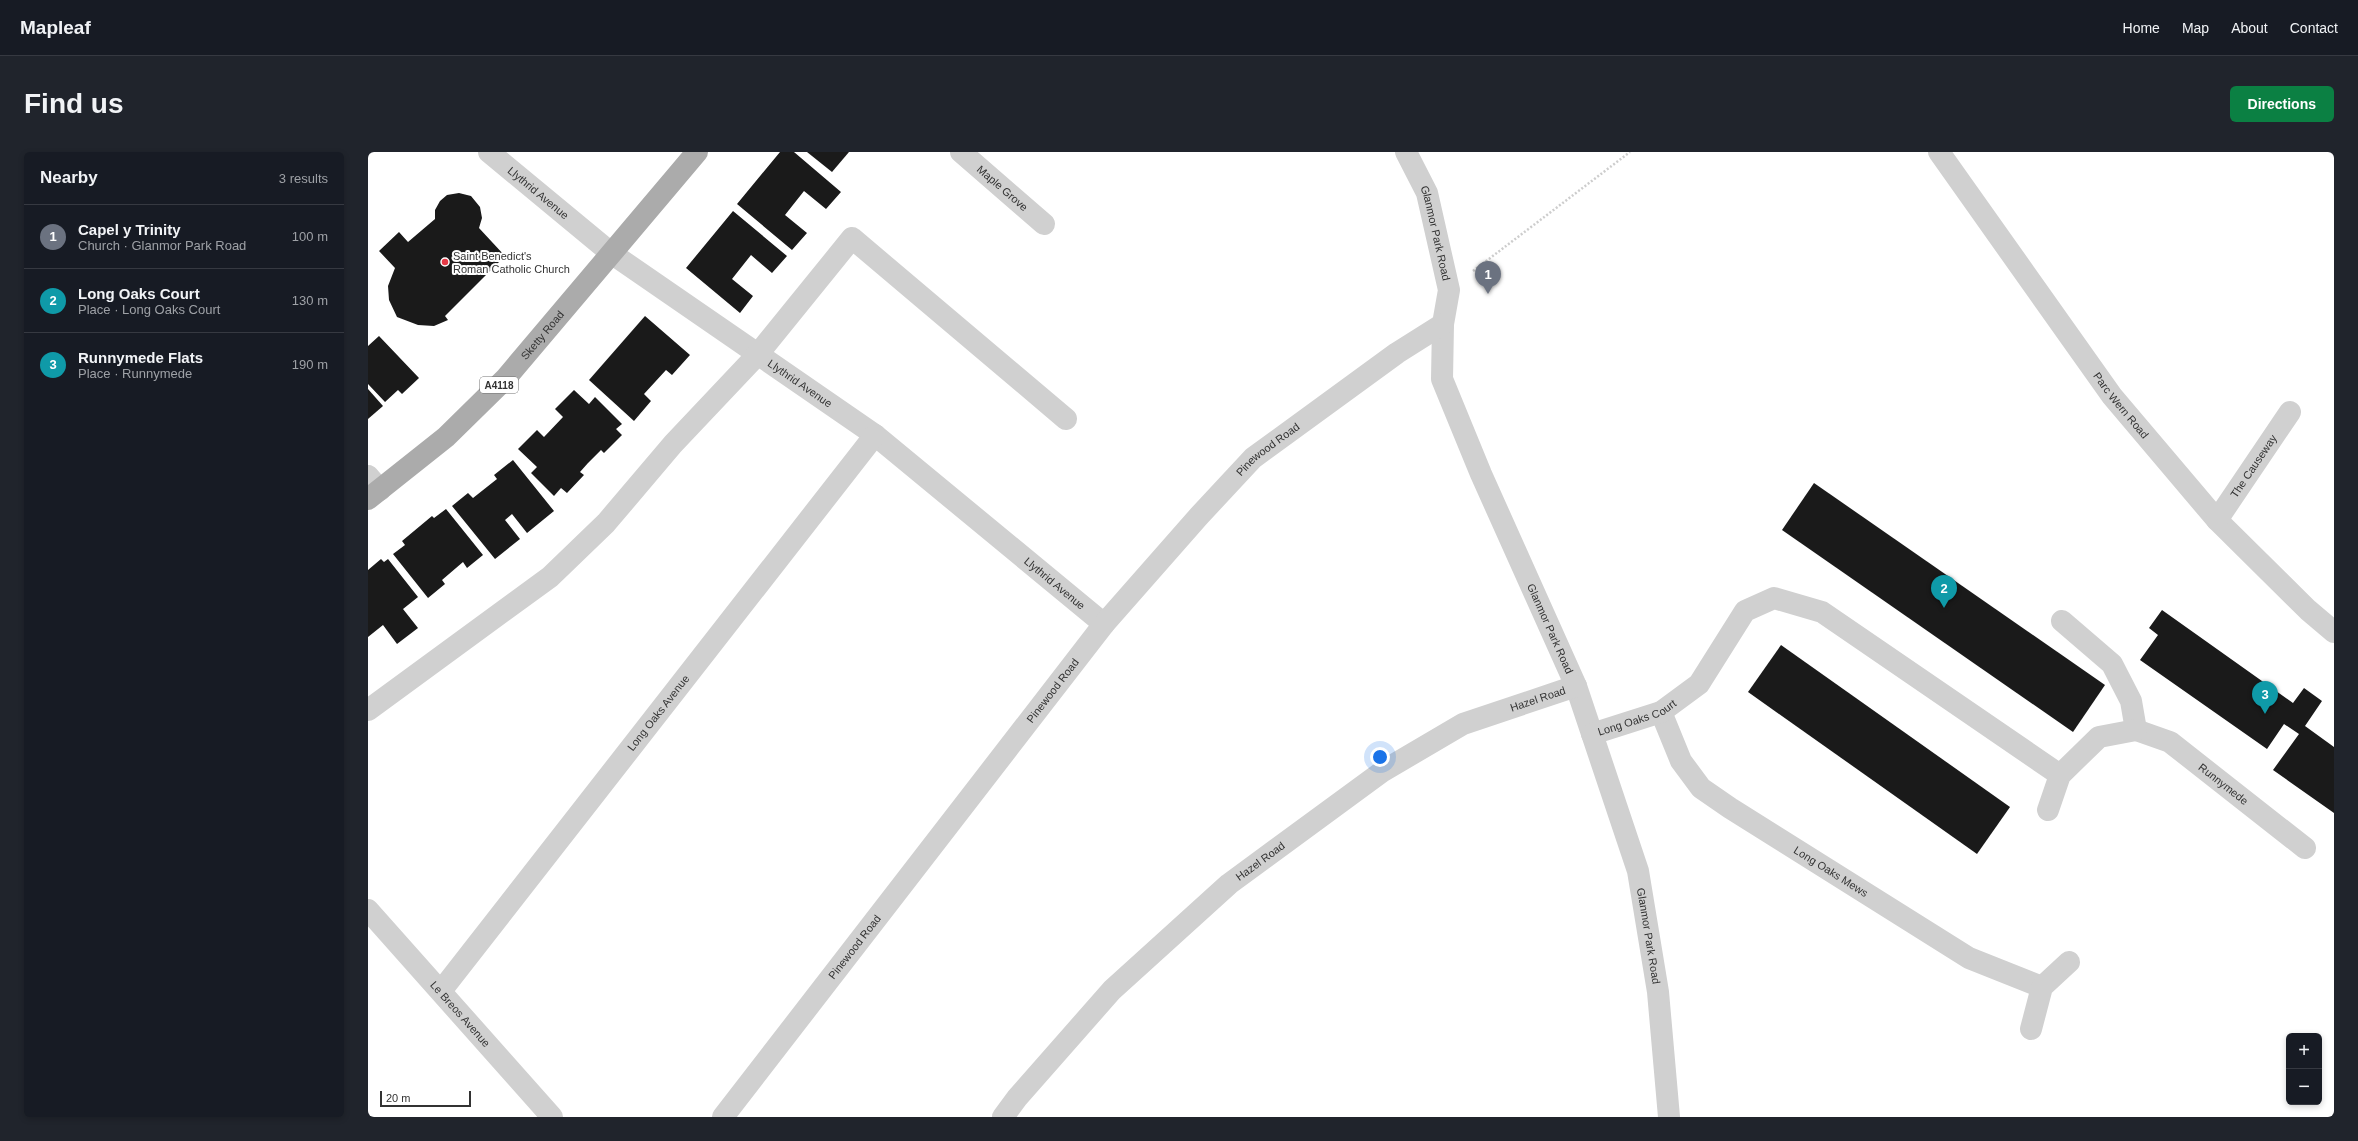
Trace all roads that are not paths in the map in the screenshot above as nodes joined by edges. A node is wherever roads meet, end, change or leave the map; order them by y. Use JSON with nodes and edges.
{"nodes":[{"id":1,"x":489,"y":152,"type":"edge"},
{"id":2,"x":697,"y":152,"type":"edge"},
{"id":3,"x":961,"y":152,"type":"edge"},
{"id":4,"x":1406,"y":152,"type":"edge"},
{"id":5,"x":1939,"y":152,"type":"edge"},
{"id":6,"x":1044,"y":224,"type":"dead end"},
{"id":7,"x":611,"y":254,"type":"junction"},
{"id":8,"x":1443,"y":324,"type":"junction"},
{"id":9,"x":758,"y":354,"type":"junction"},
{"id":10,"x":2290,"y":412,"type":"dead end"},
{"id":11,"x":1066,"y":419,"type":"dead end"},
{"id":12,"x":875,"y":436,"type":"junction"},
{"id":13,"x":372,"y":488,"type":"edge"},
{"id":14,"x":2217,"y":520,"type":"junction"},
{"id":15,"x":2062,"y":621,"type":"dead end"},
{"id":16,"x":1104,"y":624,"type":"junction"},
{"id":17,"x":2334,"y":632,"type":"edge"},
{"id":18,"x":1576,"y":686,"type":"junction"},
{"id":19,"x":368,"y":710,"type":"edge"},
{"id":20,"x":1661,"y":712,"type":"junction"},
{"id":21,"x":2136,"y":730,"type":"junction"},
{"id":22,"x":1592,"y":734,"type":"junction"},
{"id":23,"x":2060,"y":775,"type":"junction"},
{"id":24,"x":2048,"y":810,"type":"dead end"},
{"id":25,"x":2305,"y":848,"type":"dead end"},
{"id":26,"x":368,"y":910,"type":"edge"},
{"id":27,"x":2069,"y":962,"type":"dead end"},
{"id":28,"x":2042,"y":987,"type":"junction"},
{"id":29,"x":441,"y":991,"type":"junction"},
{"id":30,"x":2031,"y":1029,"type":"dead end"},
{"id":31,"x":552,"y":1117,"type":"edge"},
{"id":32,"x":723,"y":1117,"type":"edge"},
{"id":33,"x":1003,"y":1117,"type":"edge"},
{"id":34,"x":1669,"y":1117,"type":"edge"}],
"edges":[{"from":1,"to":7,"type":"street","name":"Llythrid Avenue"},
{"from":2,"to":7,"type":"main road","name":"Sketty Road","number":"A4118"},
{"from":3,"to":6,"type":"street","name":"Maple Grove"},
{"from":4,"to":8,"type":"street","name":"Glanmor Park Road"},
{"from":5,"to":14,"type":"street","name":"Parc Wern Road"},
{"from":7,"to":9,"type":"street","name":"Llythrid Avenue"},
{"from":7,"to":13,"type":"main road","name":"Sketty Road","number":"A4118"},
{"from":8,"to":16,"type":"street","name":"Pinewood Road"},
{"from":8,"to":18,"type":"street","name":"Glanmor Park Road"},
{"from":9,"to":11,"type":"street"},
{"from":9,"to":12,"type":"street","name":"Llythrid Avenue"},
{"from":9,"to":19,"type":"street"},
{"from":10,"to":14,"type":"street","name":"The Causeway"},
{"from":12,"to":16,"type":"street","name":"Llythrid Avenue"},
{"from":12,"to":29,"type":"street","name":"Long Oaks Avenue"},
{"from":14,"to":17,"type":"street","name":"Parc Wern Road"},
{"from":15,"to":21,"type":"street"},
{"from":16,"to":32,"type":"street","name":"Pinewood Road"},
{"from":18,"to":22,"type":"street","name":"Glanmor Park Road"},
{"from":18,"to":33,"type":"street","name":"Hazel Road"},
{"from":20,"to":22,"type":"street","name":"Long Oaks Court"},
{"from":20,"to":23,"type":"street","name":"Long Oaks Court"},
{"from":20,"to":28,"type":"street","name":"Long Oaks Mews"},
{"from":21,"to":23,"type":"street"},
{"from":21,"to":25,"type":"street","name":"Runnymede"},
{"from":22,"to":34,"type":"street","name":"Glanmor Park Road"},
{"from":23,"to":24,"type":"street"},
{"from":26,"to":29,"type":"street","name":"Le Breos Avenue"},
{"from":27,"to":28,"type":"street"},
{"from":28,"to":30,"type":"street"},
{"from":29,"to":31,"type":"street","name":"Le Breos Avenue"}]}
